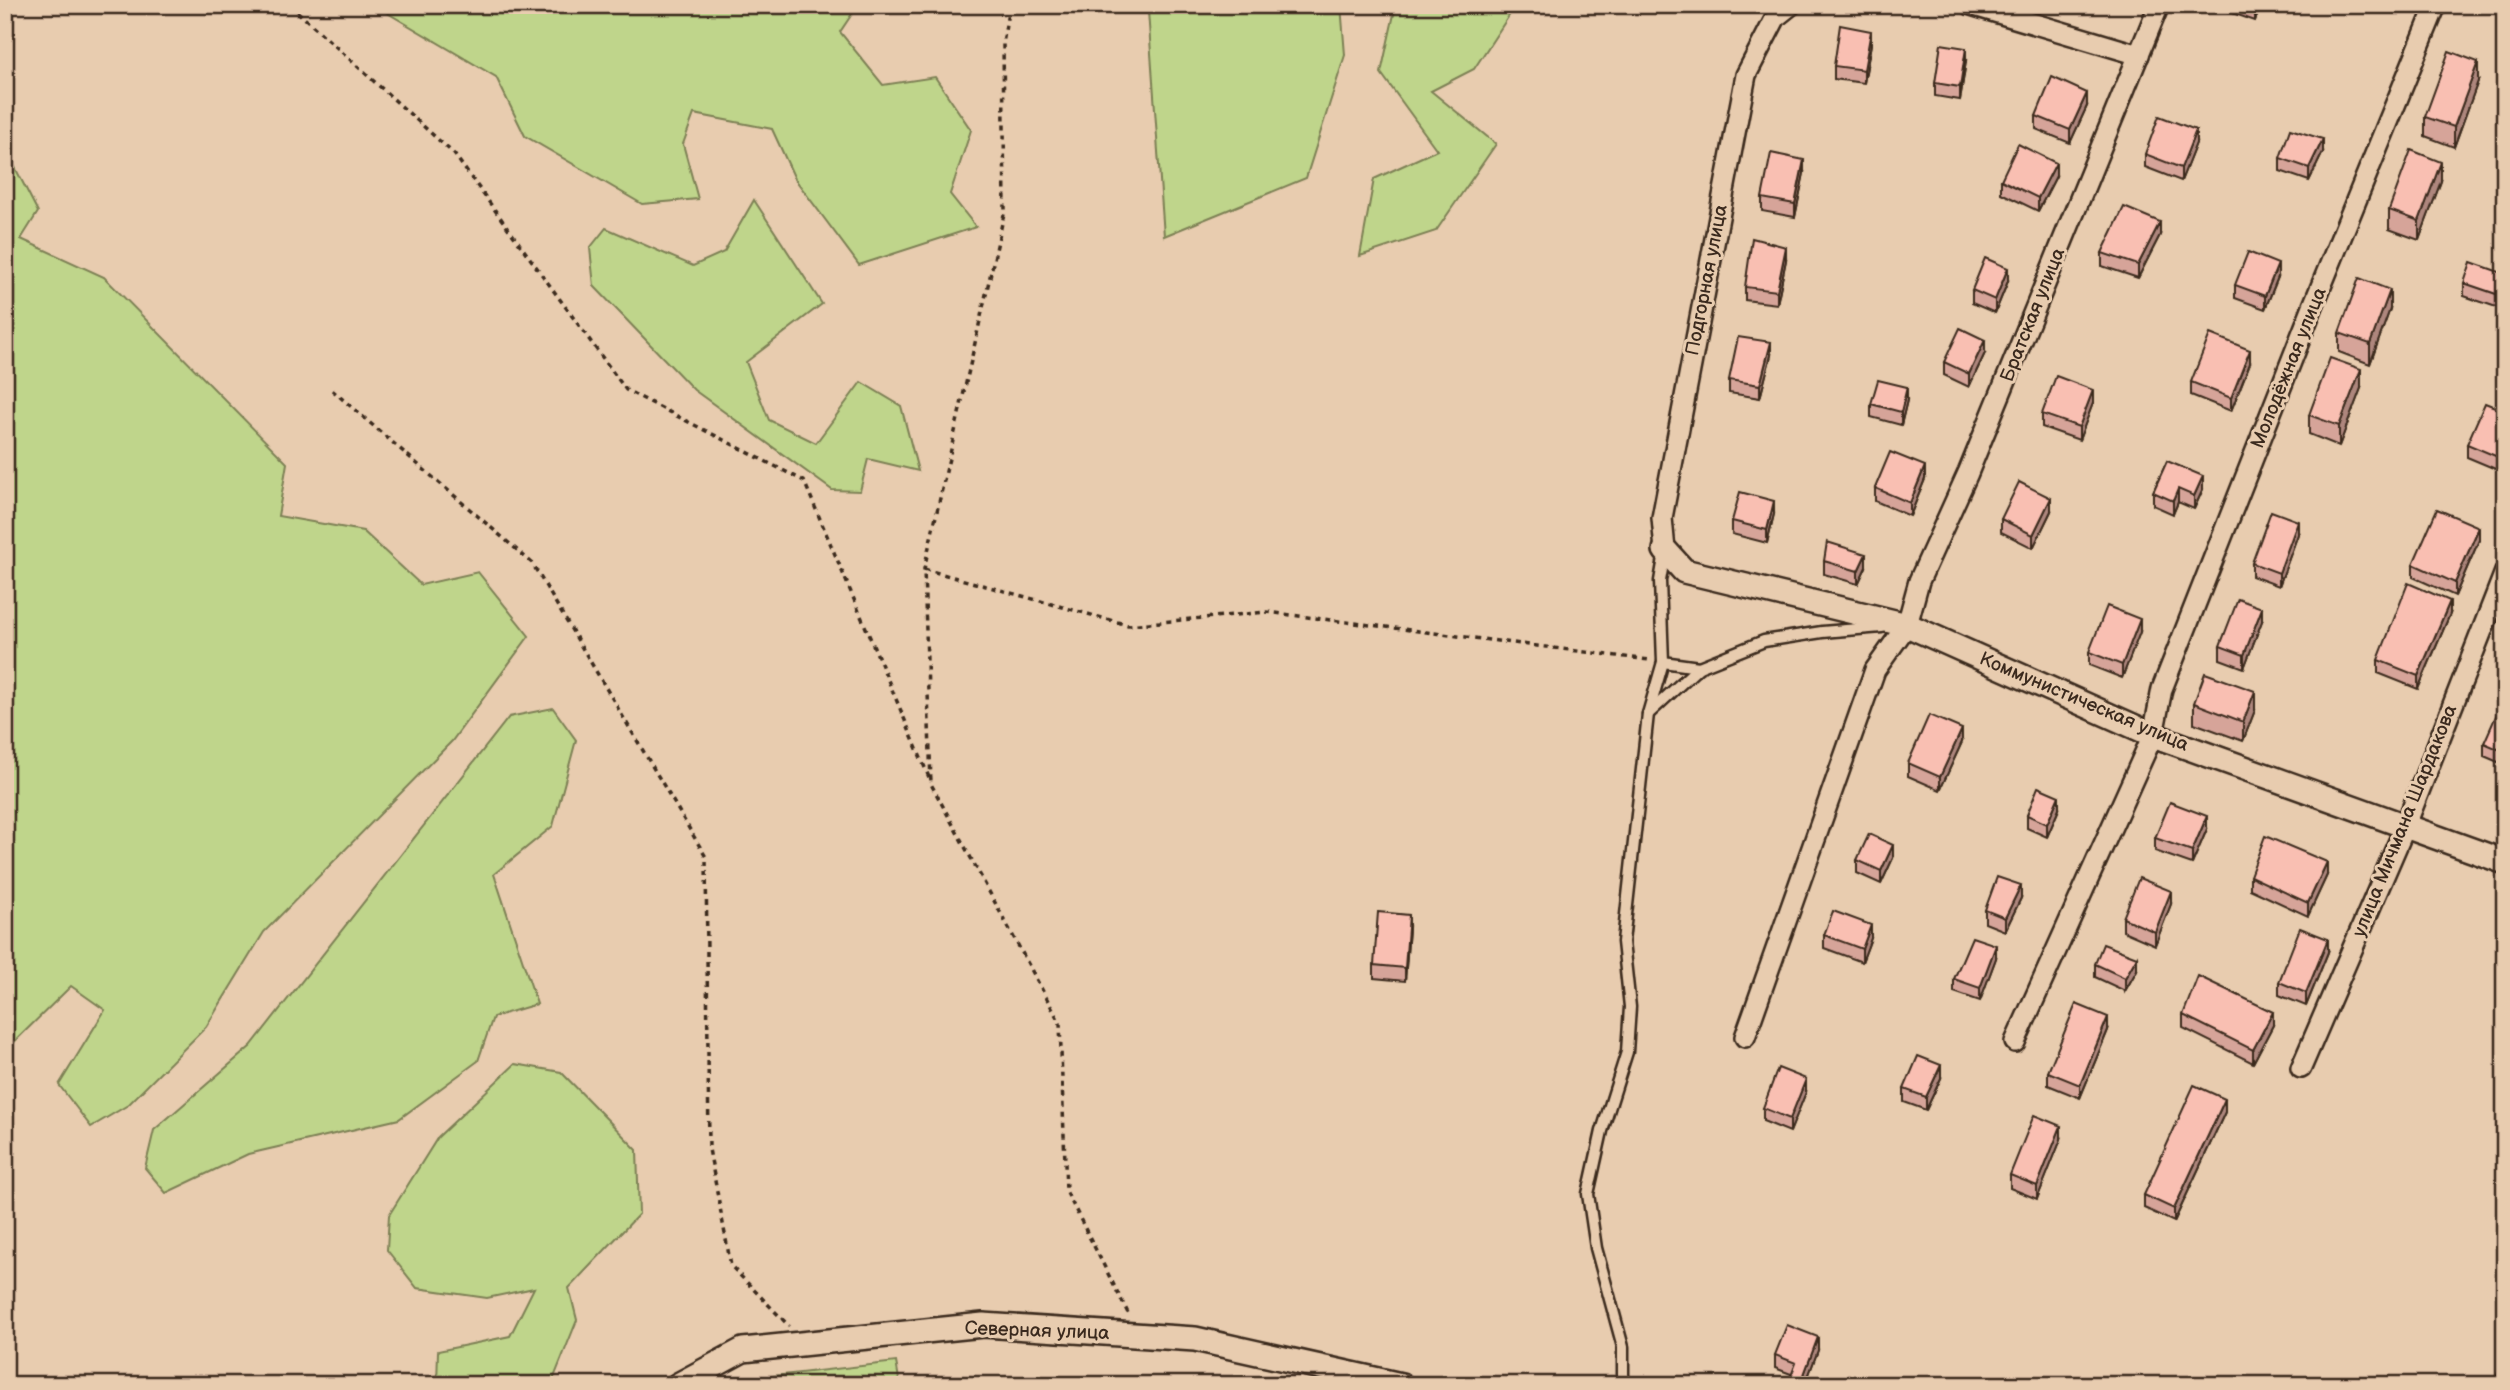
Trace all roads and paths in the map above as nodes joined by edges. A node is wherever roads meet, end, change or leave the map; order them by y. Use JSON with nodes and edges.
{"nodes":[{"id":1,"x":290,"y":5,"type":"edge"},
{"id":2,"x":1009,"y":5,"type":"edge"},
{"id":3,"x":1971,"y":5,"type":"edge"},
{"id":4,"x":2159,"y":5,"type":"edge"},
{"id":5,"x":2436,"y":5,"type":"edge"},
{"id":6,"x":1783,"y":11,"type":"edge"},
{"id":7,"x":2139,"y":55,"type":"junction"},
{"id":8,"x":332,"y":390,"type":"dead end"},
{"id":9,"x":1665,"y":550,"type":"junction"},
{"id":10,"x":924,"y":569,"type":"junction"},
{"id":11,"x":2505,"y":572,"type":"edge"},
{"id":12,"x":1908,"y":625,"type":"junction"},
{"id":13,"x":1663,"y":662,"type":"junction"},
{"id":14,"x":1699,"y":667,"type":"junction"},
{"id":15,"x":1648,"y":714,"type":"junction"},
{"id":16,"x":2153,"y":735,"type":"junction"},
{"id":17,"x":931,"y":784,"type":"junction"},
{"id":18,"x":2404,"y":827,"type":"junction"},
{"id":19,"x":2505,"y":862,"type":"edge"},
{"id":20,"x":1745,"y":1037,"type":"dead end"},
{"id":21,"x":2015,"y":1042,"type":"dead end"},
{"id":22,"x":2301,"y":1068,"type":"dead end"},
{"id":23,"x":1140,"y":1336,"type":"junction"},
{"id":24,"x":806,"y":1343,"type":"junction"},
{"id":25,"x":678,"y":1385,"type":"edge"},
{"id":26,"x":1401,"y":1385,"type":"edge"},
{"id":27,"x":1623,"y":1385,"type":"edge"}],
"edges":[{"from":1,"to":17,"type":"path"},
{"from":2,"to":10,"type":"path"},
{"from":3,"to":7,"type":"street"},
{"from":4,"to":7,"type":"street","name":"Братская улица"},
{"from":5,"to":16,"type":"street","name":"Молодёжная улица"},
{"from":6,"to":9,"type":"street","name":"Подгорная улица"},
{"from":7,"to":12,"type":"street","name":"Братская улица"},
{"from":8,"to":24,"type":"path"},
{"from":9,"to":12,"type":"street","name":"Коммунистическая улица"},
{"from":9,"to":13,"type":"lane"},
{"from":10,"to":13,"type":"path"},
{"from":10,"to":17,"type":"path"},
{"from":11,"to":18,"type":"street","name":"улица Мичмана Шардакова"},
{"from":12,"to":14,"type":"lane"},
{"from":12,"to":16,"type":"street","name":"Коммунистическая улица"},
{"from":12,"to":20,"type":"street"},
{"from":13,"to":14,"type":"lane"},
{"from":13,"to":15,"type":"lane"},
{"from":14,"to":15,"type":"lane"},
{"from":15,"to":27,"type":"lane"},
{"from":16,"to":18,"type":"street","name":"Коммунистическая улица"},
{"from":16,"to":21,"type":"street","name":"Молодёжная улица"},
{"from":17,"to":23,"type":"path"},
{"from":18,"to":19,"type":"street","name":"Коммунистическая улица"},
{"from":18,"to":22,"type":"street","name":"улица Мичмана Шардакова"},
{"from":23,"to":24,"type":"street","name":"Северная улица"},
{"from":23,"to":26,"type":"street","name":"Северная улица"},
{"from":24,"to":25,"type":"street","name":"Северная улица"}]}
